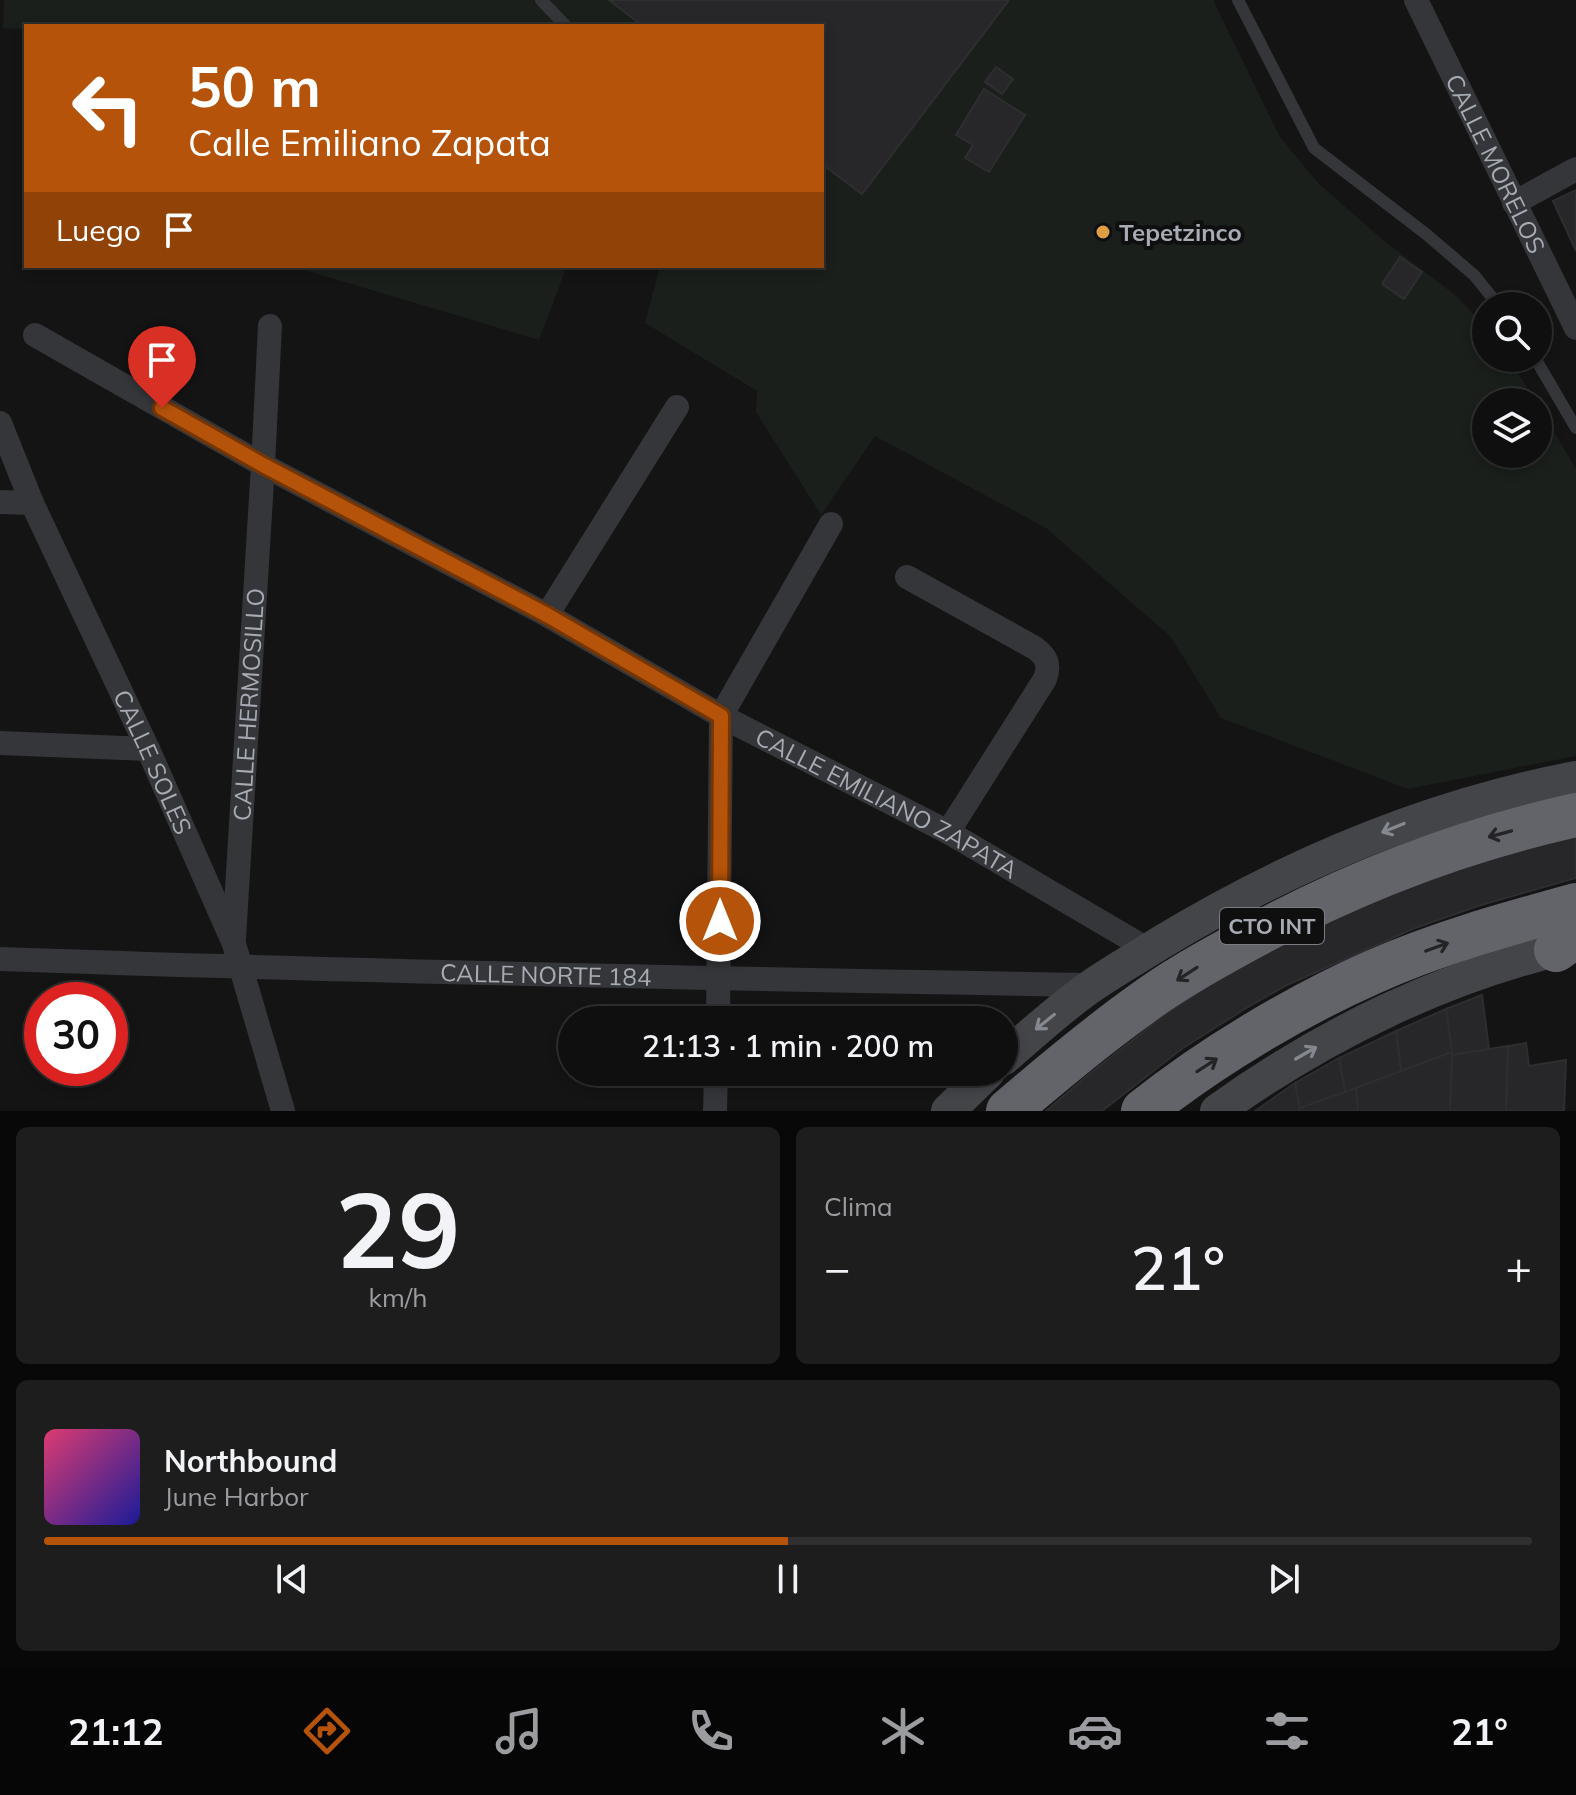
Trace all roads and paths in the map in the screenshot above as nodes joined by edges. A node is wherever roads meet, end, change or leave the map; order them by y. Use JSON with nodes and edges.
{"nodes":[{"id":1,"x":541,"y":0,"type":"edge"},
{"id":2,"x":1238,"y":0,"type":"edge"},
{"id":3,"x":1416,"y":0,"type":"edge"},
{"id":4,"x":564,"y":24,"type":"edge"},
{"id":5,"x":1576,"y":169,"type":"edge"},
{"id":6,"x":1514,"y":203,"type":"junction"},
{"id":7,"x":1488,"y":292,"type":"edge"},
{"id":8,"x":270,"y":326,"type":"dead end"},
{"id":9,"x":1576,"y":328,"type":"edge"},
{"id":10,"x":35,"y":335,"type":"dead end"},
{"id":11,"x":1543,"y":372,"type":"edge"},
{"id":12,"x":677,"y":407,"type":"dead end"},
{"id":13,"x":0,"y":423,"type":"edge"},
{"id":14,"x":1576,"y":428,"type":"edge"},
{"id":15,"x":263,"y":465,"type":"junction"},
{"id":16,"x":0,"y":502,"type":"edge"},
{"id":17,"x":32,"y":503,"type":"junction"},
{"id":18,"x":831,"y":524,"type":"dead end"},
{"id":19,"x":907,"y":577,"type":"dead end"},
{"id":20,"x":547,"y":615,"type":"junction"},
{"id":21,"x":721,"y":716,"type":"junction"},
{"id":22,"x":0,"y":743,"type":"edge"},
{"id":23,"x":148,"y":749,"type":"junction"},
{"id":24,"x":1576,"y":778,"type":"edge"},
{"id":25,"x":1576,"y":815,"type":"edge"},
{"id":26,"x":948,"y":832,"type":"junction"},
{"id":27,"x":1576,"y":905,"type":"edge"},
{"id":28,"x":1569,"y":944,"type":"edge"},
{"id":29,"x":1149,"y":950,"type":"junction"},
{"id":30,"x":237,"y":956,"type":"junction"},
{"id":31,"x":0,"y":959,"type":"edge"},
{"id":32,"x":719,"y":979,"type":"junction"},
{"id":33,"x":1092,"y":985,"type":"junction"},
{"id":34,"x":718,"y":1006,"type":"edge"},
{"id":35,"x":1018,"y":1046,"type":"edge"},
{"id":36,"x":716,"y":1086,"type":"edge"},
{"id":37,"x":974,"y":1086,"type":"edge"},
{"id":38,"x":283,"y":1111,"type":"edge"},
{"id":39,"x":715,"y":1111,"type":"edge"},
{"id":40,"x":948,"y":1111,"type":"edge"},
{"id":41,"x":1008,"y":1111,"type":"edge"},
{"id":42,"x":1143,"y":1111,"type":"edge"},
{"id":43,"x":1217,"y":1111,"type":"edge"}],
"edges":[{"from":1,"to":4,"type":"lane"},
{"from":2,"to":7,"type":"lane"},
{"from":3,"to":6,"type":"street","name":"CALLE MORELOS"},
{"from":5,"to":6,"type":"street"},
{"from":6,"to":9,"type":"street","name":"CALLE MORELOS"},
{"from":8,"to":15,"type":"street","name":"CALLE HERMOSILLO"},
{"from":10,"to":15,"type":"street","name":"CALLE EMILIANO ZAPATA"},
{"from":11,"to":14,"type":"lane"},
{"from":12,"to":20,"type":"street"},
{"from":13,"to":17,"type":"street","name":"CALLE SOLES"},
{"from":15,"to":20,"type":"street","name":"CALLE EMILIANO ZAPATA"},
{"from":15,"to":30,"type":"street","name":"CALLE HERMOSILLO"},
{"from":16,"to":17,"type":"street"},
{"from":17,"to":23,"type":"street","name":"CALLE SOLES"},
{"from":18,"to":21,"type":"street"},
{"from":19,"to":26,"type":"street"},
{"from":20,"to":21,"type":"street","name":"CALLE EMILIANO ZAPATA"},
{"from":21,"to":26,"type":"street","name":"CALLE EMILIANO ZAPATA"},
{"from":21,"to":32,"type":"street"},
{"from":22,"to":23,"type":"street"},
{"from":23,"to":30,"type":"street","name":"CALLE SOLES"},
{"from":24,"to":29,"type":"main road","number":"CTO INT","one_way":true},
{"from":25,"to":41,"type":"highway","number":"CTO INT","one_way":true},
{"from":26,"to":29,"type":"street","name":"CALLE EMILIANO ZAPATA"},
{"from":42,"to":27,"type":"highway","one_way":true},
{"from":43,"to":28,"type":"main road","one_way":true},
{"from":29,"to":33,"type":"main road","number":"CTO INT"},
{"from":30,"to":31,"type":"street","name":"CALLE NORTE 184"},
{"from":30,"to":32,"type":"street","name":"CALLE NORTE 184"},
{"from":30,"to":38,"type":"street","name":"CALLE SOLES"},
{"from":32,"to":33,"type":"street","name":"CALLE NORTE 184"},
{"from":32,"to":34,"type":"street"},
{"from":33,"to":35,"type":"main road","number":"CTO INT","one_way":true},
{"from":36,"to":39,"type":"street"},
{"from":37,"to":40,"type":"main road"}]}
